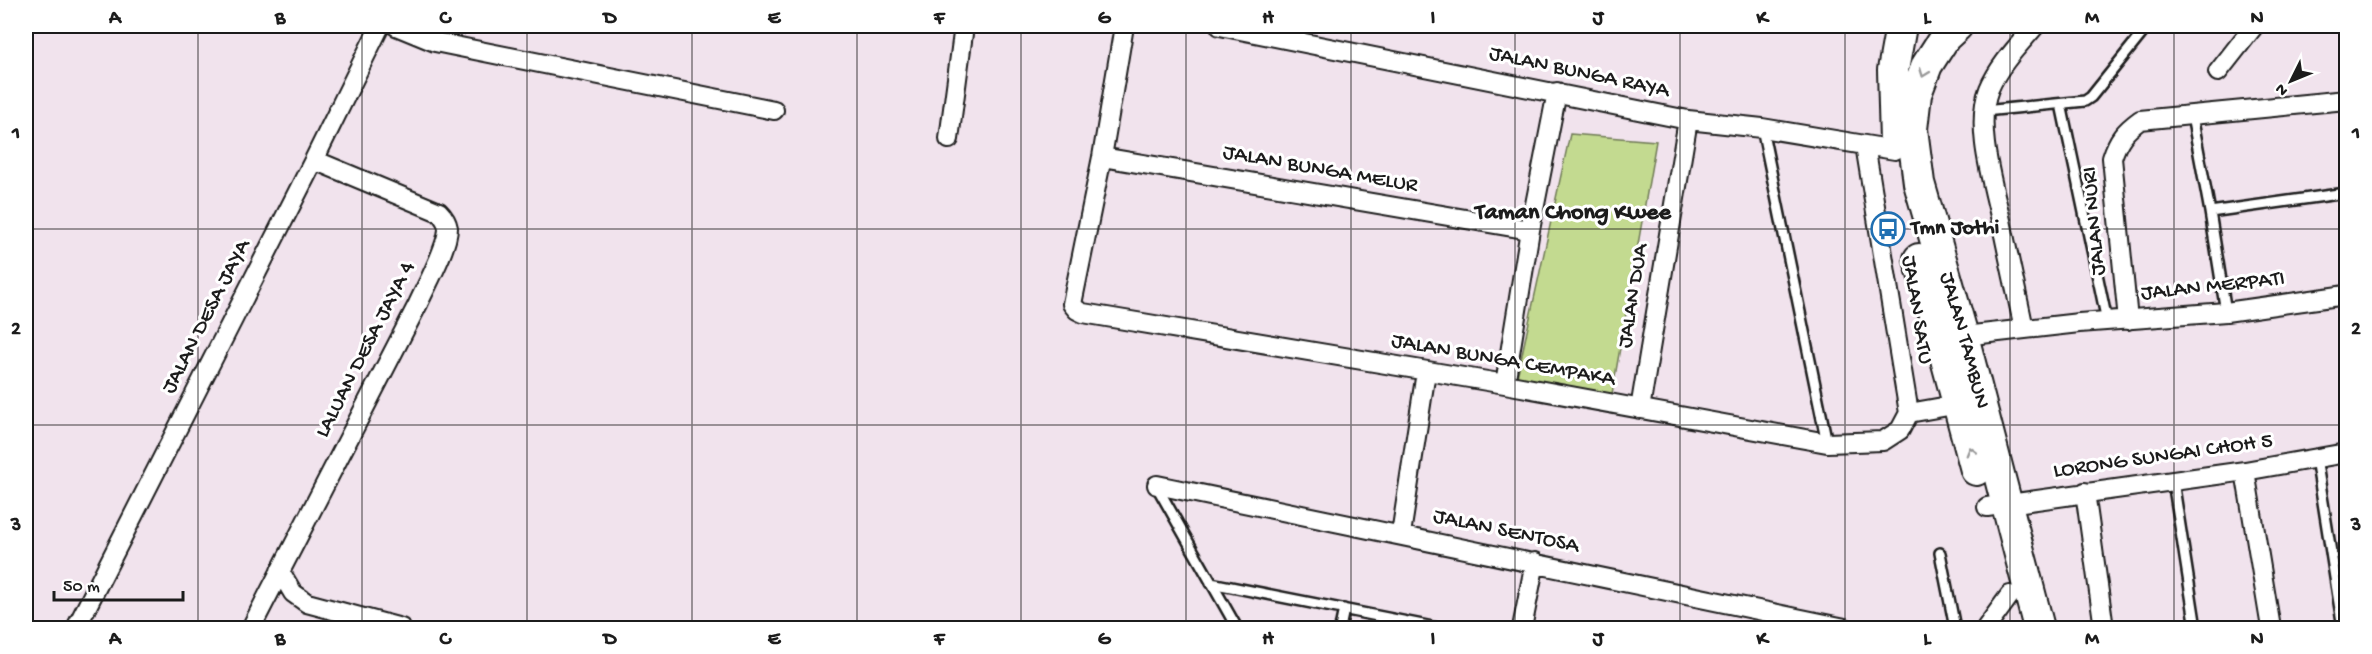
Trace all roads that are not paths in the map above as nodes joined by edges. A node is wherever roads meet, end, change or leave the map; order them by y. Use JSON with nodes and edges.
{"nodes":[{"id":1,"x":380,"y":26,"type":"edge"},
{"id":2,"x":396,"y":26,"type":"edge"},
{"id":3,"x":964,"y":26,"type":"edge"},
{"id":4,"x":1124,"y":26,"type":"edge"},
{"id":5,"x":1220,"y":26,"type":"edge"},
{"id":6,"x":1901,"y":26,"type":"edge"},
{"id":7,"x":1957,"y":26,"type":"edge"},
{"id":8,"x":2035,"y":26,"type":"edge"},
{"id":9,"x":2148,"y":26,"type":"edge"},
{"id":10,"x":2254,"y":26,"type":"edge"},
{"id":11,"x":2218,"y":72,"type":"dead end"},
{"id":12,"x":1557,"y":92,"type":"junction"},
{"id":13,"x":2346,"y":100,"type":"edge"},
{"id":14,"x":2061,"y":104,"type":"junction"},
{"id":15,"x":774,"y":110,"type":"dead end"},
{"id":16,"x":1984,"y":111,"type":"junction"},
{"id":17,"x":2192,"y":116,"type":"junction"},
{"id":18,"x":1688,"y":120,"type":"junction"},
{"id":19,"x":1762,"y":128,"type":"junction"},
{"id":20,"x":949,"y":139,"type":"dead end"},
{"id":21,"x":1865,"y":145,"type":"junction"},
{"id":22,"x":1895,"y":150,"type":"junction"},
{"id":23,"x":1102,"y":157,"type":"junction"},
{"id":24,"x":314,"y":160,"type":"junction"},
{"id":25,"x":2346,"y":193,"type":"edge"},
{"id":26,"x":2211,"y":212,"type":"junction"},
{"id":27,"x":1530,"y":230,"type":"junction"},
{"id":28,"x":2346,"y":295,"type":"edge"},
{"id":29,"x":2226,"y":312,"type":"junction"},
{"id":30,"x":2128,"y":320,"type":"junction"},
{"id":31,"x":2107,"y":321,"type":"junction"},
{"id":32,"x":2024,"y":329,"type":"junction"},
{"id":33,"x":1952,"y":338,"type":"junction"},
{"id":34,"x":1426,"y":372,"type":"junction"},
{"id":35,"x":1505,"y":384,"type":"junction"},
{"id":36,"x":1968,"y":402,"type":"junction"},
{"id":37,"x":1640,"y":408,"type":"junction"},
{"id":38,"x":1909,"y":413,"type":"junction"},
{"id":39,"x":1827,"y":443,"type":"junction"},
{"id":40,"x":2346,"y":453,"type":"edge"},
{"id":41,"x":2316,"y":458,"type":"junction"},
{"id":42,"x":2245,"y":471,"type":"junction"},
{"id":43,"x":2173,"y":481,"type":"junction"},
{"id":44,"x":1156,"y":485,"type":"joint"},
{"id":45,"x":2085,"y":492,"type":"junction"},
{"id":46,"x":1996,"y":505,"type":"junction"},
{"id":47,"x":1401,"y":534,"type":"junction"},
{"id":48,"x":1940,"y":553,"type":"dead end"},
{"id":49,"x":1535,"y":562,"type":"junction"},
{"id":50,"x":280,"y":571,"type":"junction"},
{"id":51,"x":1211,"y":582,"type":"junction"},
{"id":52,"x":2010,"y":595,"type":"junction"},
{"id":53,"x":1344,"y":609,"type":"junction"},
{"id":54,"x":76,"y":628,"type":"edge"},
{"id":55,"x":250,"y":628,"type":"edge"},
{"id":56,"x":402,"y":628,"type":"edge"},
{"id":57,"x":1237,"y":628,"type":"edge"},
{"id":58,"x":1340,"y":628,"type":"edge"},
{"id":59,"x":1438,"y":628,"type":"edge"},
{"id":60,"x":1522,"y":628,"type":"edge"},
{"id":61,"x":1845,"y":628,"type":"edge"},
{"id":62,"x":1954,"y":628,"type":"edge"},
{"id":63,"x":1986,"y":628,"type":"edge"},
{"id":64,"x":2019,"y":628,"type":"edge"},
{"id":65,"x":2039,"y":628,"type":"edge"},
{"id":66,"x":2104,"y":628,"type":"edge"},
{"id":67,"x":2196,"y":628,"type":"edge"},
{"id":68,"x":2271,"y":628,"type":"edge"},
{"id":69,"x":2343,"y":628,"type":"edge"}],
"edges":[{"from":1,"to":24,"type":"street","name":"JALAN DESA JAYA"},
{"from":2,"to":15,"type":"street"},
{"from":3,"to":20,"type":"street"},
{"from":4,"to":23,"type":"street"},
{"from":5,"to":12,"type":"street","name":"JALAN BUNGA RAYA"},
{"from":6,"to":22,"type":"main road","name":"JALAN TAMBUN"},
{"from":7,"to":33,"type":"main road","name":"JALAN TAMBUN","one_way":true},
{"from":8,"to":16,"type":"street"},
{"from":9,"to":14,"type":"lane"},
{"from":10,"to":11,"type":"street"},
{"from":12,"to":18,"type":"street","name":"JALAN BUNGA RAYA"},
{"from":12,"to":27,"type":"street"},
{"from":13,"to":17,"type":"street","name":"JALAN NURI"},
{"from":14,"to":16,"type":"lane"},
{"from":14,"to":31,"type":"lane","name":"JALAN NURI"},
{"from":16,"to":32,"type":"street"},
{"from":17,"to":26,"type":"lane"},
{"from":17,"to":30,"type":"street","name":"JALAN NURI"},
{"from":18,"to":19,"type":"street","name":"JALAN BUNGA RAYA"},
{"from":18,"to":37,"type":"street","name":"JALAN DUA"},
{"from":19,"to":21,"type":"street","name":"JALAN BUNGA RAYA"},
{"from":19,"to":39,"type":"lane"},
{"from":21,"to":22,"type":"street","name":"JALAN BUNGA RAYA"},
{"from":21,"to":38,"type":"street","name":"JALAN SATU"},
{"from":22,"to":33,"type":"main road","name":"JALAN TAMBUN"},
{"from":23,"to":27,"type":"street","name":"JALAN BUNGA MELUR"},
{"from":23,"to":34,"type":"street","name":"JALAN BUNGA CEMPAKA"},
{"from":24,"to":50,"type":"street","name":"LALUAN DESA JAYA 4"},
{"from":24,"to":54,"type":"street","name":"JALAN DESA JAYA"},
{"from":25,"to":26,"type":"lane"},
{"from":26,"to":29,"type":"lane"},
{"from":27,"to":35,"type":"street"},
{"from":28,"to":29,"type":"street","name":"JALAN MERPATI"},
{"from":29,"to":30,"type":"street","name":"JALAN MERPATI"},
{"from":30,"to":31,"type":"street","name":"JALAN MERPATI"},
{"from":31,"to":32,"type":"street","name":"JALAN MERPATI"},
{"from":32,"to":33,"type":"street","name":"JALAN MERPATI"},
{"from":33,"to":36,"type":"main road","name":"JALAN TAMBUN"},
{"from":34,"to":35,"type":"street","name":"JALAN BUNGA CEMPAKA"},
{"from":34,"to":47,"type":"street"},
{"from":35,"to":37,"type":"street","name":"JALAN BUNGA CEMPAKA"},
{"from":36,"to":38,"type":"street"},
{"from":36,"to":46,"type":"main road","name":"JALAN TAMBUN"},
{"from":37,"to":39,"type":"street","name":"JALAN BUNGA CEMPAKA"},
{"from":38,"to":39,"type":"street","name":"JALAN BUNGA CEMPAKA"},
{"from":40,"to":41,"type":"street","name":"LORONG SUNGAI CHOH 5"},
{"from":41,"to":42,"type":"street","name":"LORONG SUNGAI CHOH 5"},
{"from":41,"to":69,"type":"lane"},
{"from":42,"to":43,"type":"street","name":"LORONG SUNGAI CHOH 5"},
{"from":42,"to":68,"type":"street"},
{"from":43,"to":45,"type":"street","name":"LORONG SUNGAI CHOH 5"},
{"from":43,"to":67,"type":"lane"},
{"from":44,"to":47,"type":"street","name":"JALAN SENTOSA"},
{"from":44,"to":51,"type":"lane"},
{"from":45,"to":46,"type":"street","name":"LORONG SUNGAI CHOH 5"},
{"from":45,"to":66,"type":"street"},
{"from":46,"to":52,"type":"main road","name":"JALAN TAMBUN"},
{"from":46,"to":65,"type":"main road","name":"JALAN TAMBUN"},
{"from":47,"to":49,"type":"street","name":"JALAN SENTOSA"},
{"from":48,"to":62,"type":"lane"},
{"from":49,"to":60,"type":"street"},
{"from":49,"to":61,"type":"street","name":"JALAN SENTOSA"},
{"from":50,"to":55,"type":"street","name":"LALUAN DESA JAYA 4"},
{"from":50,"to":56,"type":"street"},
{"from":51,"to":53,"type":"lane"},
{"from":51,"to":57,"type":"lane"},
{"from":52,"to":63,"type":"street"},
{"from":52,"to":64,"type":"main road","name":"JALAN TAMBUN"},
{"from":53,"to":58,"type":"lane"},
{"from":53,"to":59,"type":"lane"}]}
